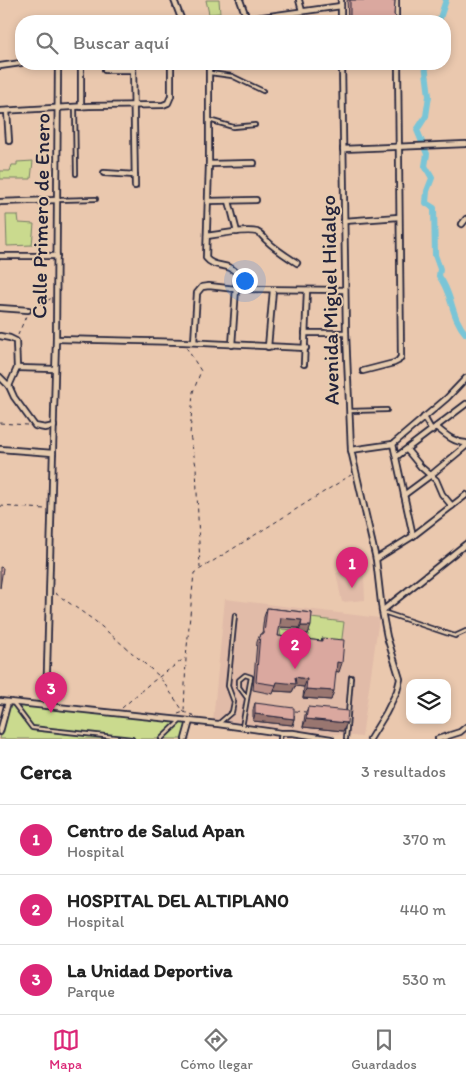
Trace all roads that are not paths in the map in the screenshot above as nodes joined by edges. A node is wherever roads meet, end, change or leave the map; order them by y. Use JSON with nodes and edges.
{"nodes":[{"id":1,"x":174,"y":0,"type":"edge"},
{"id":2,"x":240,"y":0,"type":"edge"},
{"id":3,"x":299,"y":0,"type":"edge"},
{"id":4,"x":341,"y":0,"type":"edge"},
{"id":5,"x":396,"y":0,"type":"edge"},
{"id":6,"x":341,"y":6,"type":"junction"},
{"id":7,"x":302,"y":12,"type":"junction"},
{"id":8,"x":180,"y":15,"type":"edge"},
{"id":9,"x":245,"y":15,"type":"edge"},
{"id":10,"x":281,"y":15,"type":"edge"},
{"id":11,"x":341,"y":15,"type":"edge"},
{"id":12,"x":396,"y":15,"type":"edge"},
{"id":13,"x":15,"y":64,"type":"edge"},
{"id":14,"x":0,"y":66,"type":"edge"},
{"id":15,"x":58,"y":70,"type":"edge"},
{"id":16,"x":81,"y":70,"type":"edge"},
{"id":17,"x":105,"y":70,"type":"dead end"},
{"id":18,"x":133,"y":70,"type":"joint"},
{"id":19,"x":171,"y":70,"type":"edge"},
{"id":20,"x":210,"y":70,"type":"edge"},
{"id":21,"x":342,"y":70,"type":"edge"},
{"id":22,"x":398,"y":70,"type":"edge"},
{"id":23,"x":210,"y":73,"type":"junction"},
{"id":24,"x":263,"y":91,"type":"dead end"},
{"id":25,"x":133,"y":104,"type":"junction"},
{"id":26,"x":78,"y":107,"type":"junction"},
{"id":27,"x":58,"y":108,"type":"junction"},
{"id":28,"x":0,"y":111,"type":"edge"},
{"id":29,"x":7,"y":111,"type":"junction"},
{"id":30,"x":209,"y":120,"type":"junction"},
{"id":31,"x":255,"y":125,"type":"dead end"},
{"id":32,"x":9,"y":141,"type":"dead end"},
{"id":33,"x":466,"y":144,"type":"edge"},
{"id":34,"x":398,"y":148,"type":"junction"},
{"id":35,"x":344,"y":149,"type":"junction"},
{"id":36,"x":254,"y":163,"type":"dead end"},
{"id":37,"x":209,"y":164,"type":"junction"},
{"id":38,"x":76,"y":174,"type":"dead end"},
{"id":39,"x":104,"y":174,"type":"dead end"},
{"id":40,"x":135,"y":175,"type":"junction"},
{"id":41,"x":135,"y":186,"type":"dead end"},
{"id":42,"x":96,"y":199,"type":"dead end"},
{"id":43,"x":57,"y":200,"type":"junction"},
{"id":44,"x":256,"y":200,"type":"dead end"},
{"id":45,"x":208,"y":201,"type":"junction"},
{"id":46,"x":229,"y":201,"type":"junction"},
{"id":47,"x":0,"y":202,"type":"edge"},
{"id":48,"x":399,"y":217,"type":"junction"},
{"id":49,"x":466,"y":219,"type":"edge"},
{"id":50,"x":344,"y":221,"type":"junction"},
{"id":51,"x":462,"y":224,"type":"dead end"},
{"id":52,"x":237,"y":232,"type":"junction"},
{"id":53,"x":206,"y":236,"type":"junction"},
{"id":54,"x":0,"y":256,"type":"edge"},
{"id":55,"x":57,"y":256,"type":"junction"},
{"id":56,"x":297,"y":263,"type":"dead end"},
{"id":57,"x":235,"y":289,"type":"junction"},
{"id":58,"x":273,"y":290,"type":"junction"},
{"id":59,"x":307,"y":290,"type":"junction"},
{"id":60,"x":345,"y":290,"type":"junction"},
{"id":61,"x":0,"y":308,"type":"edge"},
{"id":62,"x":28,"y":310,"type":"road end"},
{"id":63,"x":305,"y":333,"type":"junction"},
{"id":64,"x":346,"y":333,"type":"junction"},
{"id":65,"x":0,"y":336,"type":"edge"},
{"id":66,"x":56,"y":339,"type":"junction"},
{"id":67,"x":194,"y":342,"type":"junction"},
{"id":68,"x":232,"y":345,"type":"junction"},
{"id":69,"x":268,"y":347,"type":"junction"},
{"id":70,"x":306,"y":348,"type":"junction"},
{"id":71,"x":304,"y":364,"type":"dead end"},
{"id":72,"x":17,"y":368,"type":"junction"},
{"id":73,"x":55,"y":369,"type":"junction"},
{"id":74,"x":363,"y":371,"type":"dead end"},
{"id":75,"x":0,"y":377,"type":"edge"},
{"id":76,"x":466,"y":378,"type":"edge"},
{"id":77,"x":9,"y":386,"type":"junction"},
{"id":78,"x":466,"y":404,"type":"edge"},
{"id":79,"x":387,"y":410,"type":"dead end"},
{"id":80,"x":349,"y":411,"type":"junction"},
{"id":81,"x":424,"y":418,"type":"junction"},
{"id":82,"x":54,"y":426,"type":"junction"},
{"id":83,"x":436,"y":427,"type":"junction"},
{"id":84,"x":432,"y":431,"type":"junction"},
{"id":85,"x":393,"y":444,"type":"junction"},
{"id":86,"x":466,"y":444,"type":"edge"},
{"id":87,"x":0,"y":449,"type":"edge"},
{"id":88,"x":351,"y":450,"type":"junction"},
{"id":89,"x":406,"y":450,"type":"junction"},
{"id":90,"x":53,"y":453,"type":"junction"},
{"id":91,"x":396,"y":457,"type":"junction"},
{"id":92,"x":431,"y":475,"type":"junction"},
{"id":93,"x":404,"y":495,"type":"junction"},
{"id":94,"x":466,"y":495,"type":"edge"},
{"id":95,"x":452,"y":506,"type":"junction"},
{"id":96,"x":413,"y":536,"type":"junction"},
{"id":97,"x":466,"y":544,"type":"edge"},
{"id":98,"x":376,"y":559,"type":"junction"},
{"id":99,"x":382,"y":611,"type":"junction"},
{"id":100,"x":235,"y":615,"type":"dead end"},
{"id":101,"x":466,"y":631,"type":"edge"},
{"id":102,"x":351,"y":677,"type":"dead end"},
{"id":103,"x":247,"y":698,"type":"junction"},
{"id":104,"x":0,"y":701,"type":"edge"},
{"id":105,"x":11,"y":703,"type":"junction"},
{"id":106,"x":46,"y":706,"type":"junction"},
{"id":107,"x":181,"y":720,"type":"junction"},
{"id":108,"x":190,"y":721,"type":"junction"},
{"id":109,"x":218,"y":724,"type":"junction"},
{"id":110,"x":242,"y":727,"type":"junction"},
{"id":111,"x":466,"y":727,"type":"edge"},
{"id":112,"x":0,"y":732,"type":"edge"},
{"id":113,"x":281,"y":733,"type":"junction"},
{"id":114,"x":132,"y":739,"type":"edge"},
{"id":115,"x":161,"y":739,"type":"edge"},
{"id":116,"x":185,"y":739,"type":"edge"},
{"id":117,"x":280,"y":739,"type":"edge"},
{"id":118,"x":331,"y":739,"type":"edge"},
{"id":119,"x":346,"y":739,"type":"edge"},
{"id":120,"x":370,"y":739,"type":"edge"},
{"id":121,"x":438,"y":739,"type":"edge"}],
"edges":[{"from":1,"to":8,"type":"street"},
{"from":2,"to":9,"type":"street"},
{"from":3,"to":7,"type":"street"},
{"from":4,"to":6,"type":"street"},
{"from":5,"to":12,"type":"street"},
{"from":6,"to":7,"type":"street"},
{"from":6,"to":11,"type":"street"},
{"from":7,"to":10,"type":"street"},
{"from":13,"to":14,"type":"street"},
{"from":15,"to":27,"type":"street","name":"Calle Primero de Enero"},
{"from":16,"to":26,"type":"street"},
{"from":17,"to":18,"type":"street"},
{"from":18,"to":25,"type":"street"},
{"from":19,"to":25,"type":"street"},
{"from":20,"to":23,"type":"street"},
{"from":21,"to":35,"type":"street","name":"Avenida Miguel Hidalgo"},
{"from":22,"to":34,"type":"street"},
{"from":23,"to":24,"type":"lane"},
{"from":23,"to":30,"type":"street"},
{"from":25,"to":26,"type":"street"},
{"from":25,"to":40,"type":"street"},
{"from":26,"to":27,"type":"street"},
{"from":26,"to":38,"type":"lane"},
{"from":27,"to":29,"type":"street"},
{"from":27,"to":43,"type":"street","name":"Calle Primero de Enero"},
{"from":28,"to":29,"type":"street"},
{"from":29,"to":32,"type":"street"},
{"from":30,"to":31,"type":"lane"},
{"from":30,"to":37,"type":"street"},
{"from":33,"to":34,"type":"street"},
{"from":34,"to":35,"type":"street"},
{"from":34,"to":48,"type":"street"},
{"from":35,"to":50,"type":"street","name":"Avenida Miguel Hidalgo"},
{"from":36,"to":37,"type":"street"},
{"from":37,"to":45,"type":"street"},
{"from":39,"to":40,"type":"street"},
{"from":40,"to":41,"type":"street"},
{"from":42,"to":43,"type":"lane"},
{"from":43,"to":47,"type":"street"},
{"from":43,"to":55,"type":"street","name":"Calle Primero de Enero"},
{"from":44,"to":46,"type":"street"},
{"from":45,"to":46,"type":"street"},
{"from":45,"to":53,"type":"street"},
{"from":46,"to":52,"type":"street"},
{"from":48,"to":50,"type":"street"},
{"from":48,"to":74,"type":"street"},
{"from":49,"to":51,"type":"street"},
{"from":50,"to":60,"type":"street","name":"Avenida Miguel Hidalgo"},
{"from":52,"to":53,"type":"street"},
{"from":52,"to":56,"type":"street"},
{"from":53,"to":57,"type":"street"},
{"from":54,"to":55,"type":"street"},
{"from":55,"to":66,"type":"street","name":"Calle Primero de Enero"},
{"from":57,"to":58,"type":"street"},
{"from":57,"to":67,"type":"street"},
{"from":57,"to":68,"type":"street"},
{"from":58,"to":59,"type":"street"},
{"from":58,"to":69,"type":"street"},
{"from":59,"to":60,"type":"street"},
{"from":59,"to":63,"type":"street"},
{"from":60,"to":64,"type":"street","name":"Avenida Miguel Hidalgo"},
{"from":61,"to":62,"type":"street"},
{"from":63,"to":64,"type":"street"},
{"from":63,"to":70,"type":"street"},
{"from":64,"to":80,"type":"street","name":"Avenida Miguel Hidalgo"},
{"from":65,"to":72,"type":"street"},
{"from":66,"to":67,"type":"street"},
{"from":66,"to":73,"type":"street","name":"Calle Primero de Enero"},
{"from":67,"to":68,"type":"street"},
{"from":68,"to":69,"type":"street"},
{"from":69,"to":70,"type":"street"},
{"from":70,"to":71,"type":"street"},
{"from":72,"to":73,"type":"street"},
{"from":72,"to":77,"type":"street"},
{"from":73,"to":82,"type":"street","name":"Calle Primero de Enero"},
{"from":75,"to":77,"type":"street"},
{"from":76,"to":81,"type":"street"},
{"from":77,"to":82,"type":"street"},
{"from":78,"to":83,"type":"street"},
{"from":79,"to":80,"type":"lane"},
{"from":80,"to":88,"type":"street","name":"Avenida Miguel Hidalgo"},
{"from":81,"to":84,"type":"street"},
{"from":81,"to":85,"type":"street"},
{"from":82,"to":90,"type":"street","name":"Calle Primero de Enero"},
{"from":83,"to":84,"type":"street"},
{"from":83,"to":86,"type":"street"},
{"from":84,"to":89,"type":"street"},
{"from":85,"to":88,"type":"street"},
{"from":85,"to":91,"type":"street"},
{"from":86,"to":92,"type":"street"},
{"from":87,"to":90,"type":"street"},
{"from":88,"to":98,"type":"street","name":"Avenida Miguel Hidalgo"},
{"from":89,"to":91,"type":"street"},
{"from":89,"to":92,"type":"street"},
{"from":90,"to":106,"type":"street","name":"Calle Primero de Enero"},
{"from":91,"to":93,"type":"street"},
{"from":92,"to":93,"type":"street"},
{"from":92,"to":95,"type":"street"},
{"from":93,"to":96,"type":"street"},
{"from":94,"to":95,"type":"street"},
{"from":95,"to":96,"type":"street"},
{"from":96,"to":98,"type":"street"},
{"from":97,"to":99,"type":"street"},
{"from":98,"to":99,"type":"street","name":"Avenida Miguel Hidalgo"},
{"from":99,"to":101,"type":"lane"},
{"from":99,"to":120,"type":"street","name":"Avenida Miguel Hidalgo"},
{"from":100,"to":109,"type":"lane"},
{"from":102,"to":119,"type":"lane"},
{"from":103,"to":103,"type":"lane"},
{"from":103,"to":110,"type":"lane"},
{"from":104,"to":105,"type":"street"},
{"from":105,"to":106,"type":"street"},
{"from":105,"to":112,"type":"street"},
{"from":105,"to":114,"type":"lane"},
{"from":106,"to":107,"type":"street"},
{"from":107,"to":108,"type":"street"},
{"from":107,"to":115,"type":"lane"},
{"from":108,"to":109,"type":"street"},
{"from":108,"to":116,"type":"street"},
{"from":109,"to":110,"type":"street"},
{"from":110,"to":113,"type":"street"},
{"from":111,"to":121,"type":"street"},
{"from":113,"to":117,"type":"lane"},
{"from":113,"to":118,"type":"street"}]}
